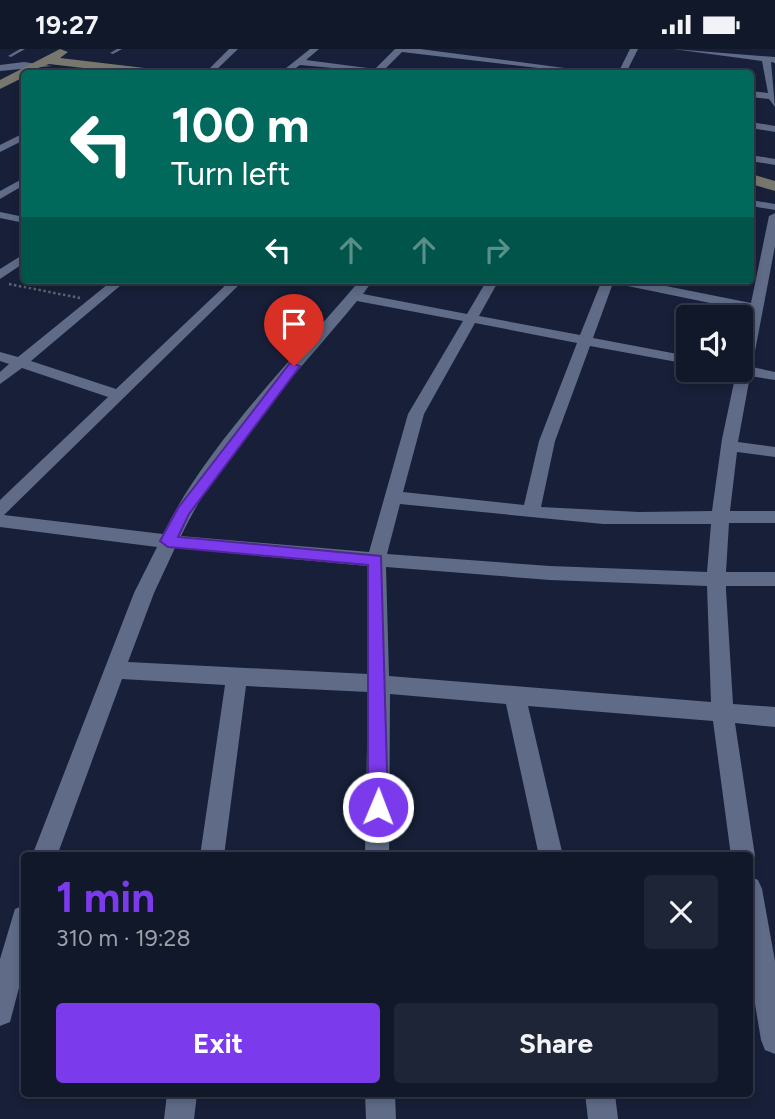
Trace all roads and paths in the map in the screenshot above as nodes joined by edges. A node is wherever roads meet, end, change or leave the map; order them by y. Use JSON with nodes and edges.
{"nodes":[{"id":1,"x":23,"y":49,"type":"edge"},
{"id":2,"x":67,"y":49,"type":"edge"},
{"id":3,"x":81,"y":49,"type":"edge"},
{"id":4,"x":120,"y":49,"type":"edge"},
{"id":5,"x":234,"y":49,"type":"edge"},
{"id":6,"x":315,"y":49,"type":"edge"},
{"id":7,"x":474,"y":49,"type":"edge"},
{"id":8,"x":634,"y":49,"type":"edge"},
{"id":9,"x":677,"y":49,"type":"edge"},
{"id":10,"x":112,"y":53,"type":"dead end"},
{"id":11,"x":0,"y":55,"type":"edge"},
{"id":12,"x":10,"y":56,"type":"junction"},
{"id":13,"x":468,"y":58,"type":"junction"},
{"id":14,"x":771,"y":59,"type":"edge"},
{"id":15,"x":299,"y":62,"type":"junction"},
{"id":16,"x":45,"y":65,"type":"edge"},
{"id":17,"x":461,"y":65,"type":"dead end"},
{"id":18,"x":544,"y":66,"type":"edge"},
{"id":19,"x":0,"y":68,"type":"edge"},
{"id":20,"x":107,"y":70,"type":"edge"},
{"id":21,"x":212,"y":70,"type":"edge"},
{"id":22,"x":288,"y":70,"type":"edge"},
{"id":23,"x":356,"y":70,"type":"edge"},
{"id":24,"x":380,"y":70,"type":"edge"},
{"id":25,"x":575,"y":70,"type":"edge"},
{"id":26,"x":624,"y":70,"type":"edge"},
{"id":27,"x":21,"y":76,"type":"edge"},
{"id":28,"x":21,"y":81,"type":"edge"},
{"id":29,"x":0,"y":85,"type":"edge"},
{"id":30,"x":0,"y":92,"type":"edge"},
{"id":31,"x":754,"y":95,"type":"edge"},
{"id":32,"x":775,"y":99,"type":"edge"},
{"id":33,"x":754,"y":126,"type":"edge"},
{"id":34,"x":775,"y":129,"type":"edge"},
{"id":35,"x":21,"y":138,"type":"edge"},
{"id":36,"x":0,"y":140,"type":"edge"},
{"id":37,"x":13,"y":142,"type":"junction"},
{"id":38,"x":21,"y":143,"type":"edge"},
{"id":39,"x":0,"y":149,"type":"edge"},
{"id":40,"x":754,"y":158,"type":"edge"},
{"id":41,"x":775,"y":162,"type":"edge"},
{"id":42,"x":754,"y":180,"type":"edge"},
{"id":43,"x":21,"y":183,"type":"edge"},
{"id":44,"x":775,"y":186,"type":"edge"},
{"id":45,"x":0,"y":196,"type":"edge"},
{"id":46,"x":754,"y":204,"type":"edge"},
{"id":47,"x":775,"y":207,"type":"edge"},
{"id":48,"x":0,"y":215,"type":"edge"},
{"id":49,"x":775,"y":216,"type":"edge"},
{"id":50,"x":21,"y":219,"type":"edge"},
{"id":51,"x":759,"y":252,"type":"edge"},
{"id":52,"x":21,"y":260,"type":"edge"},
{"id":53,"x":0,"y":275,"type":"edge"},
{"id":54,"x":0,"y":282,"type":"edge"},
{"id":55,"x":116,"y":284,"type":"edge"},
{"id":56,"x":234,"y":284,"type":"edge"},
{"id":57,"x":364,"y":284,"type":"edge"},
{"id":58,"x":491,"y":284,"type":"edge"},
{"id":59,"x":606,"y":284,"type":"edge"},
{"id":60,"x":637,"y":284,"type":"edge"},
{"id":61,"x":353,"y":296,"type":"junction"},
{"id":62,"x":96,"y":301,"type":"junction"},
{"id":63,"x":756,"y":308,"type":"junction"},
{"id":64,"x":469,"y":319,"type":"junction"},
{"id":65,"x":753,"y":320,"type":"edge"},
{"id":66,"x":583,"y":341,"type":"junction"},
{"id":67,"x":0,"y":356,"type":"edge"},
{"id":68,"x":676,"y":359,"type":"edge"},
{"id":69,"x":21,"y":362,"type":"junction"},
{"id":70,"x":753,"y":372,"type":"edge"},
{"id":71,"x":775,"y":376,"type":"edge"},
{"id":72,"x":0,"y":379,"type":"edge"},
{"id":73,"x":739,"y":382,"type":"edge"},
{"id":74,"x":119,"y":395,"type":"junction"},
{"id":75,"x":729,"y":446,"type":"junction"},
{"id":76,"x":775,"y":452,"type":"edge"},
{"id":77,"x":392,"y":497,"type":"junction"},
{"id":78,"x":0,"y":510,"type":"edge"},
{"id":79,"x":531,"y":512,"type":"junction"},
{"id":80,"x":720,"y":516,"type":"junction"},
{"id":81,"x":775,"y":517,"type":"edge"},
{"id":82,"x":0,"y":520,"type":"edge"},
{"id":83,"x":168,"y":541,"type":"junction"},
{"id":84,"x":376,"y":560,"type":"junction"},
{"id":85,"x":775,"y":579,"type":"edge"},
{"id":86,"x":717,"y":580,"type":"junction"},
{"id":87,"x":115,"y":670,"type":"junction"},
{"id":88,"x":237,"y":676,"type":"junction"},
{"id":89,"x":379,"y":684,"type":"junction"},
{"id":90,"x":514,"y":694,"type":"junction"},
{"id":91,"x":723,"y":714,"type":"junction"},
{"id":92,"x":775,"y":717,"type":"edge"},
{"id":93,"x":46,"y":852,"type":"edge"},
{"id":94,"x":213,"y":852,"type":"edge"},
{"id":95,"x":377,"y":852,"type":"edge"},
{"id":96,"x":550,"y":852,"type":"edge"},
{"id":97,"x":742,"y":852,"type":"edge"},
{"id":98,"x":753,"y":912,"type":"edge"},
{"id":99,"x":21,"y":929,"type":"edge"},
{"id":100,"x":0,"y":1008,"type":"edge"},
{"id":101,"x":775,"y":1040,"type":"edge"},
{"id":102,"x":182,"y":1097,"type":"edge"},
{"id":103,"x":380,"y":1097,"type":"edge"},
{"id":104,"x":600,"y":1097,"type":"edge"},
{"id":105,"x":179,"y":1119,"type":"edge"},
{"id":106,"x":381,"y":1119,"type":"edge"},
{"id":107,"x":603,"y":1119,"type":"edge"}],
"edges":[{"from":1,"to":12,"type":"lane"},
{"from":2,"to":16,"type":"main road"},
{"from":3,"to":16,"type":"main road"},
{"from":4,"to":10,"type":"lane"},
{"from":5,"to":21,"type":"street"},
{"from":6,"to":15,"type":"street"},
{"from":7,"to":13,"type":"street"},
{"from":8,"to":26,"type":"street"},
{"from":9,"to":14,"type":"street"},
{"from":11,"to":12,"type":"street"},
{"from":12,"to":16,"type":"street"},
{"from":13,"to":17,"type":"street"},
{"from":13,"to":18,"type":"street"},
{"from":13,"to":24,"type":"street"},
{"from":14,"to":32,"type":"street"},
{"from":15,"to":22,"type":"street"},
{"from":15,"to":23,"type":"street"},
{"from":16,"to":19,"type":"street"},
{"from":16,"to":20,"type":"main road"},
{"from":18,"to":25,"type":"street"},
{"from":27,"to":29,"type":"main road"},
{"from":28,"to":30,"type":"main road"},
{"from":31,"to":32,"type":"street"},
{"from":33,"to":34,"type":"street"},
{"from":35,"to":37,"type":"street"},
{"from":36,"to":37,"type":"street"},
{"from":37,"to":38,"type":"street"},
{"from":37,"to":39,"type":"street"},
{"from":40,"to":41,"type":"street"},
{"from":42,"to":44,"type":"main road"},
{"from":43,"to":45,"type":"street"},
{"from":46,"to":47,"type":"street"},
{"from":48,"to":50,"type":"street"},
{"from":49,"to":51,"type":"street"},
{"from":51,"to":63,"type":"street"},
{"from":52,"to":53,"type":"street"},
{"from":54,"to":62,"type":"path"},
{"from":55,"to":62,"type":"street"},
{"from":56,"to":74,"type":"street"},
{"from":57,"to":61,"type":"street"},
{"from":58,"to":64,"type":"street"},
{"from":59,"to":66,"type":"street"},
{"from":60,"to":63,"type":"street"},
{"from":61,"to":64,"type":"street"},
{"from":61,"to":83,"type":"street"},
{"from":62,"to":69,"type":"street"},
{"from":63,"to":65,"type":"street"},
{"from":64,"to":66,"type":"street"},
{"from":64,"to":77,"type":"street"},
{"from":66,"to":68,"type":"street"},
{"from":66,"to":79,"type":"street"},
{"from":67,"to":69,"type":"street"},
{"from":69,"to":72,"type":"street"},
{"from":69,"to":74,"type":"street"},
{"from":70,"to":71,"type":"street"},
{"from":73,"to":75,"type":"street"},
{"from":74,"to":78,"type":"street"},
{"from":75,"to":76,"type":"street"},
{"from":75,"to":80,"type":"street"},
{"from":77,"to":79,"type":"street"},
{"from":77,"to":84,"type":"street"},
{"from":79,"to":80,"type":"street"},
{"from":80,"to":81,"type":"street"},
{"from":80,"to":86,"type":"street"},
{"from":82,"to":83,"type":"street"},
{"from":83,"to":84,"type":"street"},
{"from":83,"to":87,"type":"street"},
{"from":84,"to":86,"type":"street"},
{"from":84,"to":89,"type":"street"},
{"from":85,"to":86,"type":"street"},
{"from":86,"to":91,"type":"street"},
{"from":87,"to":88,"type":"street"},
{"from":87,"to":93,"type":"street"},
{"from":88,"to":89,"type":"street"},
{"from":88,"to":94,"type":"street"},
{"from":89,"to":90,"type":"street"},
{"from":89,"to":95,"type":"street"},
{"from":90,"to":91,"type":"street"},
{"from":90,"to":96,"type":"street"},
{"from":91,"to":92,"type":"street"},
{"from":91,"to":97,"type":"street"},
{"from":98,"to":101,"type":"street"},
{"from":99,"to":100,"type":"street"},
{"from":102,"to":105,"type":"street"},
{"from":103,"to":106,"type":"street"},
{"from":104,"to":107,"type":"street"}]}
